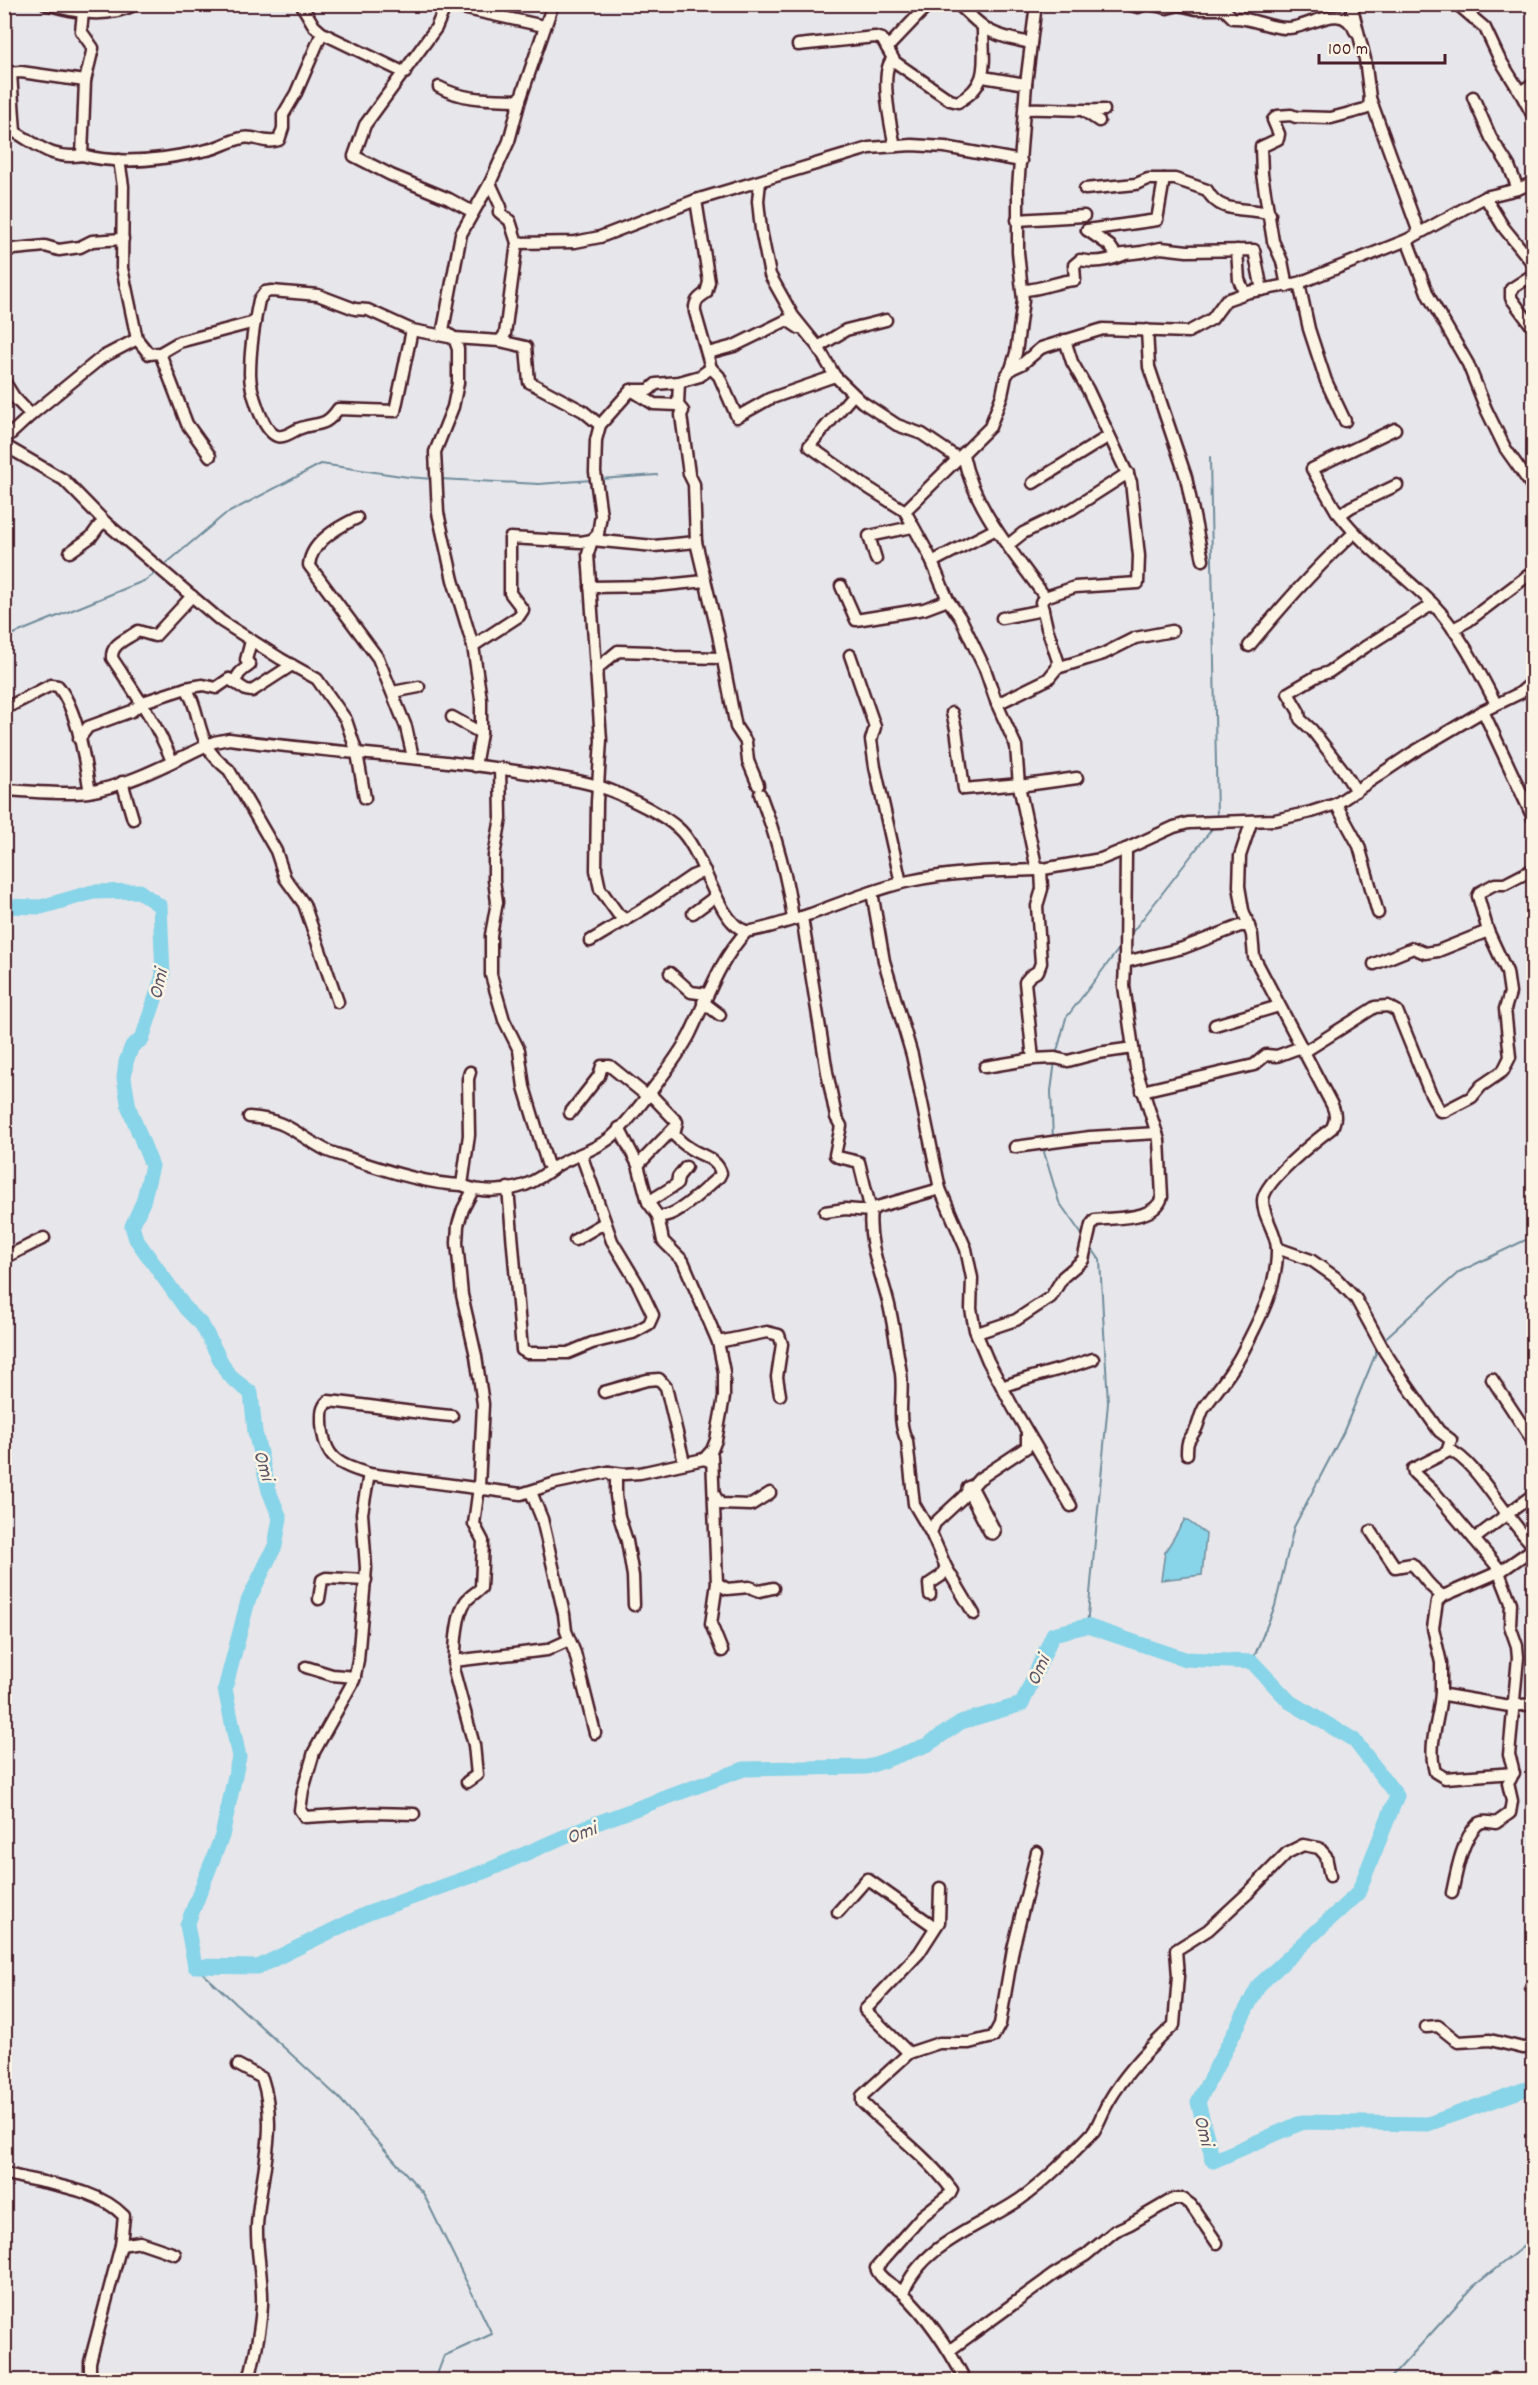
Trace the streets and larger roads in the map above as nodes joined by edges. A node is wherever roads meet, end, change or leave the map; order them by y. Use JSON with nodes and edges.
{"nodes":[{"id":1,"x":46,"y":4,"type":"edge"},
{"id":2,"x":136,"y":4,"type":"edge"},
{"id":3,"x":301,"y":4,"type":"edge"},
{"id":4,"x":553,"y":4,"type":"edge"},
{"id":5,"x":929,"y":4,"type":"edge"},
{"id":6,"x":957,"y":4,"type":"edge"},
{"id":7,"x":1036,"y":4,"type":"edge"},
{"id":8,"x":1128,"y":4,"type":"edge"},
{"id":9,"x":1147,"y":4,"type":"edge"},
{"id":10,"x":1351,"y":4,"type":"edge"},
{"id":11,"x":1457,"y":4,"type":"edge"},
{"id":12,"x":79,"y":10,"type":"edge"},
{"id":13,"x":544,"y":26,"type":"junction"},
{"id":14,"x":983,"y":28,"type":"junction"},
{"id":15,"x":322,"y":33,"type":"junction"},
{"id":16,"x":1358,"y":37,"type":"junction"},
{"id":17,"x":1031,"y":43,"type":"junction"},
{"id":18,"x":798,"y":45,"type":"dead end"},
{"id":19,"x":887,"y":48,"type":"junction"},
{"id":20,"x":895,"y":62,"type":"junction"},
{"id":21,"x":8,"y":73,"type":"edge"},
{"id":22,"x":405,"y":73,"type":"junction"},
{"id":23,"x":983,"y":77,"type":"junction"},
{"id":24,"x":85,"y":81,"type":"junction"},
{"id":25,"x":1533,"y":83,"type":"edge"},
{"id":26,"x":1026,"y":84,"type":"junction"},
{"id":27,"x":440,"y":87,"type":"dead end"},
{"id":28,"x":1520,"y":92,"type":"junction"},
{"id":29,"x":1473,"y":97,"type":"dead end"},
{"id":30,"x":1370,"y":98,"type":"junction"},
{"id":31,"x":520,"y":100,"type":"junction"},
{"id":32,"x":1025,"y":109,"type":"junction"},
{"id":33,"x":1102,"y":116,"type":"dead end"},
{"id":34,"x":1533,"y":118,"type":"edge"},
{"id":35,"x":895,"y":146,"type":"junction"},
{"id":36,"x":82,"y":155,"type":"junction"},
{"id":37,"x":119,"y":160,"type":"junction"},
{"id":38,"x":1021,"y":161,"type":"junction"},
{"id":39,"x":1164,"y":179,"type":"junction"},
{"id":40,"x":760,"y":182,"type":"junction"},
{"id":41,"x":1533,"y":182,"type":"edge"},
{"id":42,"x":490,"y":183,"type":"junction"},
{"id":43,"x":1084,"y":189,"type":"dead end"},
{"id":44,"x":1518,"y":189,"type":"junction"},
{"id":45,"x":1485,"y":197,"type":"junction"},
{"id":46,"x":696,"y":200,"type":"junction"},
{"id":47,"x":473,"y":212,"type":"junction"},
{"id":48,"x":1270,"y":214,"type":"junction"},
{"id":49,"x":1084,"y":216,"type":"dead end"},
{"id":50,"x":1017,"y":220,"type":"junction"},
{"id":51,"x":1419,"y":233,"type":"junction"},
{"id":52,"x":123,"y":239,"type":"junction"},
{"id":53,"x":1407,"y":240,"type":"junction"},
{"id":54,"x":517,"y":243,"type":"junction"},
{"id":55,"x":1237,"y":249,"type":"junction"},
{"id":56,"x":4,"y":250,"type":"edge"},
{"id":57,"x":1126,"y":253,"type":"junction"},
{"id":58,"x":1533,"y":265,"type":"edge"},
{"id":59,"x":1533,"y":274,"type":"edge"},
{"id":60,"x":1299,"y":283,"type":"junction"},
{"id":61,"x":1287,"y":286,"type":"junction"},
{"id":62,"x":1023,"y":290,"type":"junction"},
{"id":63,"x":1262,"y":290,"type":"junction"},
{"id":64,"x":1245,"y":293,"type":"junction"},
{"id":65,"x":886,"y":320,"type":"dead end"},
{"id":66,"x":253,"y":325,"type":"junction"},
{"id":67,"x":1533,"y":329,"type":"edge"},
{"id":68,"x":412,"y":330,"type":"junction"},
{"id":69,"x":1147,"y":330,"type":"junction"},
{"id":70,"x":805,"y":331,"type":"junction"},
{"id":71,"x":454,"y":338,"type":"junction"},
{"id":72,"x":137,"y":339,"type":"junction"},
{"id":73,"x":1065,"y":340,"type":"junction"},
{"id":74,"x":500,"y":341,"type":"junction"},
{"id":75,"x":818,"y":347,"type":"junction"},
{"id":76,"x":160,"y":353,"type":"junction"},
{"id":77,"x":708,"y":353,"type":"junction"},
{"id":78,"x":711,"y":369,"type":"junction"},
{"id":79,"x":1011,"y":369,"type":"junction"},
{"id":80,"x":836,"y":376,"type":"junction"},
{"id":81,"x":4,"y":381,"type":"edge"},
{"id":82,"x":679,"y":382,"type":"junction"},
{"id":83,"x":631,"y":390,"type":"junction"},
{"id":84,"x":852,"y":396,"type":"dead end"},
{"id":85,"x":678,"y":405,"type":"junction"},
{"id":86,"x":31,"y":415,"type":"junction"},
{"id":87,"x":1345,"y":421,"type":"dead end"},
{"id":88,"x":600,"y":425,"type":"junction"},
{"id":89,"x":1395,"y":429,"type":"dead end"},
{"id":90,"x":1109,"y":436,"type":"junction"},
{"id":91,"x":4,"y":440,"type":"edge"},
{"id":92,"x":4,"y":445,"type":"edge"},
{"id":93,"x":210,"y":456,"type":"dead end"},
{"id":94,"x":961,"y":457,"type":"junction"},
{"id":95,"x":1128,"y":473,"type":"junction"},
{"id":96,"x":1033,"y":483,"type":"dead end"},
{"id":97,"x":1397,"y":485,"type":"dead end"},
{"id":98,"x":1533,"y":489,"type":"edge"},
{"id":99,"x":905,"y":511,"type":"junction"},
{"id":100,"x":1339,"y":513,"type":"junction"},
{"id":101,"x":357,"y":518,"type":"dead end"},
{"id":102,"x":105,"y":522,"type":"junction"},
{"id":103,"x":912,"y":527,"type":"junction"},
{"id":104,"x":996,"y":529,"type":"junction"},
{"id":105,"x":1354,"y":533,"type":"junction"},
{"id":106,"x":592,"y":540,"type":"junction"},
{"id":107,"x":696,"y":542,"type":"junction"},
{"id":108,"x":1008,"y":545,"type":"junction"},
{"id":109,"x":70,"y":552,"type":"dead end"},
{"id":110,"x":876,"y":559,"type":"dead end"},
{"id":111,"x":1203,"y":560,"type":"dead end"},
{"id":112,"x":932,"y":562,"type":"junction"},
{"id":113,"x":1533,"y":571,"type":"edge"},
{"id":114,"x":705,"y":581,"type":"junction"},
{"id":115,"x":840,"y":586,"type":"dead end"},
{"id":116,"x":590,"y":587,"type":"junction"},
{"id":117,"x":192,"y":596,"type":"junction"},
{"id":118,"x":1045,"y":597,"type":"junction"},
{"id":119,"x":948,"y":600,"type":"junction"},
{"id":120,"x":1433,"y":604,"type":"junction"},
{"id":121,"x":1043,"y":610,"type":"junction"},
{"id":122,"x":1002,"y":618,"type":"dead end"},
{"id":123,"x":1453,"y":629,"type":"junction"},
{"id":124,"x":1172,"y":631,"type":"dead end"},
{"id":125,"x":251,"y":641,"type":"junction"},
{"id":126,"x":473,"y":646,"type":"junction"},
{"id":127,"x":1249,"y":646,"type":"dead end"},
{"id":128,"x":850,"y":655,"type":"dead end"},
{"id":129,"x":721,"y":658,"type":"junction"},
{"id":130,"x":292,"y":666,"type":"junction"},
{"id":131,"x":1057,"y":668,"type":"junction"},
{"id":132,"x":596,"y":674,"type":"junction"},
{"id":133,"x":1533,"y":681,"type":"edge"},
{"id":134,"x":236,"y":683,"type":"junction"},
{"id":135,"x":419,"y":687,"type":"dead end"},
{"id":136,"x":186,"y":688,"type":"junction"},
{"id":137,"x":393,"y":692,"type":"junction"},
{"id":138,"x":143,"y":702,"type":"junction"},
{"id":139,"x":997,"y":704,"type":"junction"},
{"id":140,"x":1496,"y":704,"type":"junction"},
{"id":141,"x":4,"y":710,"type":"edge"},
{"id":142,"x":1483,"y":711,"type":"junction"},
{"id":143,"x":952,"y":713,"type":"dead end"},
{"id":144,"x":452,"y":717,"type":"dead end"},
{"id":145,"x":481,"y":733,"type":"junction"},
{"id":146,"x":80,"y":739,"type":"junction"},
{"id":147,"x":207,"y":746,"type":"junction"},
{"id":148,"x":357,"y":753,"type":"junction"},
{"id":149,"x":413,"y":757,"type":"junction"},
{"id":150,"x":172,"y":761,"type":"junction"},
{"id":151,"x":476,"y":766,"type":"junction"},
{"id":152,"x":500,"y":768,"type":"junction"},
{"id":153,"x":1077,"y":778,"type":"dead end"},
{"id":154,"x":122,"y":782,"type":"junction"},
{"id":155,"x":597,"y":785,"type":"junction"},
{"id":156,"x":1019,"y":785,"type":"junction"},
{"id":157,"x":4,"y":789,"type":"edge"},
{"id":158,"x":92,"y":791,"type":"junction"},
{"id":159,"x":1356,"y":791,"type":"junction"},
{"id":160,"x":365,"y":798,"type":"dead end"},
{"id":161,"x":1336,"y":804,"type":"junction"},
{"id":162,"x":133,"y":819,"type":"dead end"},
{"id":163,"x":1533,"y":820,"type":"edge"},
{"id":164,"x":1251,"y":823,"type":"junction"},
{"id":165,"x":1126,"y":849,"type":"junction"},
{"id":166,"x":1533,"y":868,"type":"edge"},
{"id":167,"x":1039,"y":870,"type":"junction"},
{"id":168,"x":705,"y":871,"type":"junction"},
{"id":169,"x":901,"y":883,"type":"junction"},
{"id":170,"x":872,"y":892,"type":"junction"},
{"id":171,"x":716,"y":896,"type":"junction"},
{"id":172,"x":693,"y":913,"type":"dead end"},
{"id":173,"x":1378,"y":913,"type":"dead end"},
{"id":174,"x":798,"y":918,"type":"junction"},
{"id":175,"x":626,"y":920,"type":"junction"},
{"id":176,"x":732,"y":924,"type":"junction"},
{"id":177,"x":1249,"y":927,"type":"junction"},
{"id":178,"x":747,"y":931,"type":"junction"},
{"id":179,"x":1488,"y":931,"type":"junction"},
{"id":180,"x":590,"y":941,"type":"dead end"},
{"id":181,"x":734,"y":945,"type":"junction"},
{"id":182,"x":1125,"y":962,"type":"junction"},
{"id":183,"x":1374,"y":964,"type":"dead end"},
{"id":184,"x":670,"y":973,"type":"dead end"},
{"id":185,"x":705,"y":998,"type":"junction"},
{"id":186,"x":338,"y":1002,"type":"dead end"},
{"id":187,"x":1279,"y":1006,"type":"junction"},
{"id":188,"x":720,"y":1015,"type":"dead end"},
{"id":189,"x":1215,"y":1025,"type":"dead end"},
{"id":190,"x":1132,"y":1048,"type":"junction"},
{"id":191,"x":1302,"y":1050,"type":"junction"},
{"id":192,"x":1033,"y":1059,"type":"junction"},
{"id":193,"x":986,"y":1067,"type":"dead end"},
{"id":194,"x":470,"y":1072,"type":"dead end"},
{"id":195,"x":1142,"y":1091,"type":"junction"},
{"id":196,"x":647,"y":1096,"type":"junction"},
{"id":197,"x":570,"y":1113,"type":"dead end"},
{"id":198,"x":249,"y":1117,"type":"dead end"},
{"id":199,"x":619,"y":1128,"type":"junction"},
{"id":200,"x":674,"y":1128,"type":"junction"},
{"id":201,"x":1157,"y":1133,"type":"junction"},
{"id":202,"x":1015,"y":1147,"type":"dead end"},
{"id":203,"x":580,"y":1154,"type":"junction"},
{"id":204,"x":638,"y":1165,"type":"junction"},
{"id":205,"x":686,"y":1167,"type":"dead end"},
{"id":206,"x":552,"y":1169,"type":"junction"},
{"id":207,"x":677,"y":1184,"type":"junction"},
{"id":208,"x":462,"y":1185,"type":"junction"},
{"id":209,"x":508,"y":1188,"type":"junction"},
{"id":210,"x":940,"y":1189,"type":"junction"},
{"id":211,"x":473,"y":1190,"type":"junction"},
{"id":212,"x":693,"y":1197,"type":"junction"},
{"id":213,"x":648,"y":1202,"type":"junction"},
{"id":214,"x":871,"y":1211,"type":"junction"},
{"id":215,"x":825,"y":1212,"type":"dead end"},
{"id":216,"x":658,"y":1216,"type":"junction"},
{"id":217,"x":604,"y":1223,"type":"junction"},
{"id":218,"x":44,"y":1238,"type":"dead end"},
{"id":219,"x":575,"y":1240,"type":"dead end"},
{"id":220,"x":1277,"y":1248,"type":"junction"},
{"id":221,"x":4,"y":1258,"type":"edge"},
{"id":222,"x":976,"y":1333,"type":"junction"},
{"id":223,"x":718,"y":1342,"type":"junction"},
{"id":224,"x":1094,"y":1359,"type":"dead end"},
{"id":225,"x":1492,"y":1379,"type":"dead end"},
{"id":226,"x":1002,"y":1387,"type":"junction"},
{"id":227,"x":604,"y":1392,"type":"dead end"},
{"id":228,"x":780,"y":1395,"type":"dead end"},
{"id":229,"x":452,"y":1416,"type":"dead end"},
{"id":230,"x":1027,"y":1431,"type":"junction"},
{"id":231,"x":1533,"y":1443,"type":"edge"},
{"id":232,"x":1449,"y":1450,"type":"junction"},
{"id":233,"x":1187,"y":1454,"type":"dead end"},
{"id":234,"x":708,"y":1461,"type":"junction"},
{"id":235,"x":684,"y":1462,"type":"junction"},
{"id":236,"x":608,"y":1472,"type":"junction"},
{"id":237,"x":369,"y":1474,"type":"junction"},
{"id":238,"x":479,"y":1487,"type":"junction"},
{"id":239,"x":970,"y":1489,"type":"junction"},
{"id":240,"x":531,"y":1492,"type":"junction"},
{"id":241,"x":770,"y":1493,"type":"dead end"},
{"id":242,"x":714,"y":1494,"type":"junction"},
{"id":243,"x":1533,"y":1494,"type":"edge"},
{"id":244,"x":1071,"y":1506,"type":"dead end"},
{"id":245,"x":1506,"y":1515,"type":"junction"},
{"id":246,"x":992,"y":1531,"type":"dead end"},
{"id":247,"x":1371,"y":1531,"type":"dead end"},
{"id":248,"x":931,"y":1533,"type":"junction"},
{"id":249,"x":1473,"y":1539,"type":"junction"},
{"id":250,"x":1533,"y":1547,"type":"edge"},
{"id":251,"x":946,"y":1567,"type":"junction"},
{"id":252,"x":1501,"y":1571,"type":"junction"},
{"id":253,"x":366,"y":1580,"type":"junction"},
{"id":254,"x":717,"y":1583,"type":"junction"},
{"id":255,"x":773,"y":1588,"type":"dead end"},
{"id":256,"x":930,"y":1594,"type":"dead end"},
{"id":257,"x":1443,"y":1596,"type":"junction"},
{"id":258,"x":319,"y":1599,"type":"dead end"},
{"id":259,"x":634,"y":1605,"type":"dead end"},
{"id":260,"x":974,"y":1614,"type":"dead end"},
{"id":261,"x":569,"y":1640,"type":"junction"},
{"id":262,"x":722,"y":1651,"type":"dead end"},
{"id":263,"x":454,"y":1661,"type":"junction"},
{"id":264,"x":306,"y":1667,"type":"dead end"},
{"id":265,"x":355,"y":1677,"type":"junction"},
{"id":266,"x":1441,"y":1691,"type":"junction"},
{"id":267,"x":1533,"y":1704,"type":"edge"},
{"id":268,"x":1515,"y":1705,"type":"junction"},
{"id":269,"x":595,"y":1733,"type":"dead end"},
{"id":270,"x":1514,"y":1773,"type":"junction"},
{"id":271,"x":467,"y":1782,"type":"dead end"},
{"id":272,"x":414,"y":1814,"type":"dead end"},
{"id":273,"x":1037,"y":1852,"type":"dead end"},
{"id":274,"x":1330,"y":1876,"type":"dead end"},
{"id":275,"x":940,"y":1888,"type":"dead end"},
{"id":276,"x":1452,"y":1893,"type":"dead end"},
{"id":277,"x":838,"y":1912,"type":"dead end"},
{"id":278,"x":935,"y":1927,"type":"junction"},
{"id":279,"x":1426,"y":2027,"type":"dead end"},
{"id":280,"x":1533,"y":2047,"type":"edge"},
{"id":281,"x":909,"y":2053,"type":"junction"},
{"id":282,"x":238,"y":2065,"type":"dead end"},
{"id":283,"x":4,"y":2173,"type":"edge"},
{"id":284,"x":1217,"y":2243,"type":"dead end"},
{"id":285,"x":121,"y":2245,"type":"junction"},
{"id":286,"x":175,"y":2254,"type":"dead end"},
{"id":287,"x":903,"y":2293,"type":"junction"},
{"id":288,"x":950,"y":2350,"type":"junction"},
{"id":289,"x":90,"y":2380,"type":"edge"},
{"id":290,"x":249,"y":2380,"type":"edge"},
{"id":291,"x":965,"y":2380,"type":"edge"}],
"edges":[{"from":1,"to":12,"type":"street"},
{"from":2,"to":12,"type":"street"},
{"from":3,"to":15,"type":"street"},
{"from":4,"to":13,"type":"street"},
{"from":5,"to":19,"type":"street"},
{"from":6,"to":14,"type":"street"},
{"from":7,"to":17,"type":"street"},
{"from":8,"to":9,"type":"street"},
{"from":9,"to":16,"type":"street"},
{"from":10,"to":16,"type":"street"},
{"from":11,"to":28,"type":"street"},
{"from":12,"to":24,"type":"street"},
{"from":13,"to":22,"type":"street"},
{"from":13,"to":31,"type":"street"},
{"from":14,"to":17,"type":"street"},
{"from":14,"to":23,"type":"street"},
{"from":15,"to":22,"type":"street"},
{"from":15,"to":37,"type":"street"},
{"from":16,"to":30,"type":"street"},
{"from":17,"to":26,"type":"street"},
{"from":18,"to":19,"type":"street"},
{"from":19,"to":20,"type":"street"},
{"from":20,"to":23,"type":"street"},
{"from":20,"to":35,"type":"street"},
{"from":21,"to":24,"type":"street"},
{"from":21,"to":36,"type":"street"},
{"from":22,"to":47,"type":"street"},
{"from":23,"to":26,"type":"street"},
{"from":24,"to":36,"type":"street"},
{"from":25,"to":28,"type":"street"},
{"from":26,"to":32,"type":"street"},
{"from":27,"to":31,"type":"street"},
{"from":28,"to":34,"type":"street"},
{"from":29,"to":44,"type":"street"},
{"from":30,"to":48,"type":"street"},
{"from":30,"to":51,"type":"street"},
{"from":31,"to":42,"type":"street"},
{"from":32,"to":33,"type":"street"},
{"from":32,"to":38,"type":"street"},
{"from":35,"to":38,"type":"street"},
{"from":35,"to":40,"type":"street"},
{"from":36,"to":37,"type":"street"},
{"from":37,"to":52,"type":"street"},
{"from":38,"to":50,"type":"street"},
{"from":39,"to":43,"type":"street"},
{"from":39,"to":48,"type":"street"},
{"from":39,"to":57,"type":"street"},
{"from":40,"to":46,"type":"street"},
{"from":40,"to":70,"type":"street"},
{"from":41,"to":44,"type":"street"},
{"from":42,"to":47,"type":"street"},
{"from":42,"to":54,"type":"street"},
{"from":44,"to":45,"type":"street"},
{"from":45,"to":51,"type":"street"},
{"from":45,"to":58,"type":"street"},
{"from":46,"to":54,"type":"street"},
{"from":46,"to":77,"type":"street"},
{"from":47,"to":71,"type":"street"},
{"from":48,"to":61,"type":"street"},
{"from":49,"to":50,"type":"street"},
{"from":50,"to":62,"type":"street"},
{"from":51,"to":53,"type":"street"},
{"from":52,"to":56,"type":"street"},
{"from":52,"to":72,"type":"street"},
{"from":53,"to":60,"type":"street"},
{"from":53,"to":98,"type":"street"},
{"from":54,"to":74,"type":"street"},
{"from":55,"to":57,"type":"street"},
{"from":55,"to":63,"type":"street"},
{"from":55,"to":64,"type":"street"},
{"from":57,"to":62,"type":"street"},
{"from":59,"to":67,"type":"street"},
{"from":60,"to":61,"type":"street"},
{"from":60,"to":87,"type":"street"},
{"from":61,"to":63,"type":"street"},
{"from":62,"to":79,"type":"street"},
{"from":63,"to":64,"type":"street"},
{"from":64,"to":69,"type":"street"},
{"from":65,"to":75,"type":"street"},
{"from":66,"to":68,"type":"street"},
{"from":66,"to":68,"type":"street"},
{"from":66,"to":76,"type":"street"},
{"from":68,"to":71,"type":"street"},
{"from":69,"to":73,"type":"street"},
{"from":69,"to":111,"type":"street"},
{"from":70,"to":75,"type":"street"},
{"from":70,"to":77,"type":"street"},
{"from":71,"to":74,"type":"street"},
{"from":71,"to":126,"type":"street"},
{"from":72,"to":76,"type":"street"},
{"from":72,"to":86,"type":"street"},
{"from":73,"to":79,"type":"street"},
{"from":73,"to":90,"type":"street"},
{"from":74,"to":88,"type":"street"},
{"from":75,"to":80,"type":"street"},
{"from":76,"to":93,"type":"street"},
{"from":77,"to":78,"type":"street"},
{"from":78,"to":80,"type":"street"},
{"from":78,"to":82,"type":"street"},
{"from":79,"to":94,"type":"street"},
{"from":80,"to":94,"type":"street"},
{"from":81,"to":86,"type":"street"},
{"from":82,"to":83,"type":"street"},
{"from":82,"to":85,"type":"street"},
{"from":83,"to":85,"type":"street"},
{"from":83,"to":88,"type":"street"},
{"from":84,"to":99,"type":"street"},
{"from":85,"to":107,"type":"street"},
{"from":86,"to":91,"type":"street"},
{"from":88,"to":106,"type":"street"},
{"from":89,"to":100,"type":"street"},
{"from":90,"to":95,"type":"street"},
{"from":90,"to":96,"type":"street"},
{"from":92,"to":102,"type":"street"},
{"from":94,"to":99,"type":"street"},
{"from":94,"to":104,"type":"street"},
{"from":95,"to":108,"type":"street"},
{"from":95,"to":118,"type":"street"},
{"from":97,"to":100,"type":"street"},
{"from":99,"to":103,"type":"street"},
{"from":100,"to":105,"type":"street"},
{"from":101,"to":137,"type":"street"},
{"from":102,"to":109,"type":"street"},
{"from":102,"to":117,"type":"street"},
{"from":103,"to":110,"type":"street"},
{"from":103,"to":112,"type":"street"},
{"from":104,"to":108,"type":"street"},
{"from":104,"to":112,"type":"street"},
{"from":105,"to":120,"type":"street"},
{"from":105,"to":127,"type":"street"},
{"from":106,"to":107,"type":"street"},
{"from":106,"to":116,"type":"street"},
{"from":106,"to":126,"type":"street"},
{"from":107,"to":114,"type":"street"},
{"from":108,"to":118,"type":"street"},
{"from":112,"to":119,"type":"street"},
{"from":113,"to":123,"type":"street"},
{"from":114,"to":116,"type":"street"},
{"from":114,"to":129,"type":"street"},
{"from":115,"to":119,"type":"street"},
{"from":116,"to":132,"type":"street"},
{"from":117,"to":125,"type":"street"},
{"from":117,"to":138,"type":"street"},
{"from":118,"to":121,"type":"street"},
{"from":119,"to":139,"type":"street"},
{"from":120,"to":123,"type":"street"},
{"from":120,"to":159,"type":"street"},
{"from":121,"to":122,"type":"street"},
{"from":121,"to":131,"type":"street"},
{"from":123,"to":140,"type":"street"},
{"from":124,"to":131,"type":"street"},
{"from":125,"to":130,"type":"street"},
{"from":125,"to":134,"type":"street"},
{"from":126,"to":145,"type":"street"},
{"from":128,"to":169,"type":"street"},
{"from":129,"to":132,"type":"street"},
{"from":129,"to":174,"type":"street"},
{"from":130,"to":134,"type":"street"},
{"from":130,"to":148,"type":"street"},
{"from":131,"to":139,"type":"street"},
{"from":132,"to":155,"type":"street"},
{"from":133,"to":140,"type":"street"},
{"from":134,"to":136,"type":"street"},
{"from":135,"to":137,"type":"street"},
{"from":136,"to":138,"type":"street"},
{"from":136,"to":147,"type":"street"},
{"from":137,"to":149,"type":"street"},
{"from":138,"to":146,"type":"street"},
{"from":138,"to":150,"type":"street"},
{"from":139,"to":156,"type":"street"},
{"from":140,"to":142,"type":"street"},
{"from":141,"to":146,"type":"street"},
{"from":142,"to":159,"type":"street"},
{"from":142,"to":163,"type":"street"},
{"from":143,"to":156,"type":"street"},
{"from":144,"to":145,"type":"street"},
{"from":145,"to":151,"type":"street"},
{"from":146,"to":158,"type":"street"},
{"from":147,"to":148,"type":"street"},
{"from":147,"to":150,"type":"street"},
{"from":147,"to":186,"type":"street"},
{"from":148,"to":149,"type":"street"},
{"from":148,"to":160,"type":"street"},
{"from":149,"to":151,"type":"street"},
{"from":150,"to":154,"type":"street"},
{"from":151,"to":152,"type":"street"},
{"from":152,"to":155,"type":"street"},
{"from":152,"to":206,"type":"street"},
{"from":153,"to":156,"type":"street"},
{"from":154,"to":158,"type":"street"},
{"from":154,"to":162,"type":"street"},
{"from":155,"to":168,"type":"street"},
{"from":155,"to":175,"type":"street"},
{"from":156,"to":167,"type":"street"},
{"from":157,"to":158,"type":"street"},
{"from":159,"to":161,"type":"street"},
{"from":161,"to":164,"type":"street"},
{"from":161,"to":173,"type":"street"},
{"from":164,"to":165,"type":"street"},
{"from":164,"to":177,"type":"street"},
{"from":165,"to":167,"type":"street"},
{"from":165,"to":182,"type":"street"},
{"from":166,"to":179,"type":"street"},
{"from":167,"to":169,"type":"street"},
{"from":167,"to":192,"type":"street"},
{"from":168,"to":171,"type":"street"},
{"from":168,"to":175,"type":"street"},
{"from":169,"to":170,"type":"street"},
{"from":170,"to":174,"type":"street"},
{"from":170,"to":210,"type":"street"},
{"from":171,"to":172,"type":"street"},
{"from":171,"to":176,"type":"street"},
{"from":174,"to":178,"type":"street"},
{"from":174,"to":214,"type":"street"},
{"from":175,"to":180,"type":"street"},
{"from":176,"to":178,"type":"street"},
{"from":176,"to":181,"type":"street"},
{"from":177,"to":182,"type":"street"},
{"from":177,"to":187,"type":"street"},
{"from":178,"to":181,"type":"street"},
{"from":179,"to":183,"type":"street"},
{"from":179,"to":191,"type":"street"},
{"from":181,"to":185,"type":"street"},
{"from":182,"to":190,"type":"street"},
{"from":184,"to":185,"type":"street"},
{"from":185,"to":188,"type":"street"},
{"from":185,"to":196,"type":"street"},
{"from":187,"to":189,"type":"street"},
{"from":187,"to":191,"type":"street"},
{"from":190,"to":192,"type":"street"},
{"from":190,"to":195,"type":"street"},
{"from":191,"to":195,"type":"street"},
{"from":191,"to":220,"type":"street"},
{"from":192,"to":193,"type":"street"},
{"from":194,"to":208,"type":"street"},
{"from":195,"to":201,"type":"street"},
{"from":196,"to":197,"type":"street"},
{"from":196,"to":199,"type":"street"},
{"from":196,"to":200,"type":"street"},
{"from":198,"to":208,"type":"street"},
{"from":199,"to":203,"type":"street"},
{"from":199,"to":204,"type":"street"},
{"from":200,"to":204,"type":"street"},
{"from":200,"to":212,"type":"street"},
{"from":201,"to":202,"type":"street"},
{"from":201,"to":222,"type":"street"},
{"from":203,"to":206,"type":"street"},
{"from":203,"to":217,"type":"street"},
{"from":204,"to":213,"type":"street"},
{"from":205,"to":207,"type":"street"},
{"from":206,"to":209,"type":"street"},
{"from":207,"to":212,"type":"street"},
{"from":207,"to":213,"type":"street"},
{"from":208,"to":211,"type":"street"},
{"from":209,"to":211,"type":"street"},
{"from":209,"to":217,"type":"street"},
{"from":210,"to":214,"type":"street"},
{"from":210,"to":222,"type":"street"},
{"from":211,"to":238,"type":"street"},
{"from":212,"to":216,"type":"street"},
{"from":213,"to":216,"type":"street"},
{"from":214,"to":215,"type":"street"},
{"from":214,"to":248,"type":"street"},
{"from":216,"to":223,"type":"street"},
{"from":217,"to":219,"type":"street"},
{"from":218,"to":221,"type":"street"},
{"from":220,"to":232,"type":"street"},
{"from":220,"to":233,"type":"street"},
{"from":222,"to":226,"type":"street"},
{"from":223,"to":228,"type":"street"},
{"from":223,"to":234,"type":"street"},
{"from":224,"to":226,"type":"street"},
{"from":225,"to":231,"type":"street"},
{"from":226,"to":230,"type":"street"},
{"from":227,"to":235,"type":"street"},
{"from":229,"to":237,"type":"street"},
{"from":230,"to":239,"type":"street"},
{"from":230,"to":244,"type":"street"},
{"from":232,"to":245,"type":"street"},
{"from":232,"to":249,"type":"street"},
{"from":234,"to":235,"type":"street"},
{"from":234,"to":242,"type":"street"},
{"from":235,"to":236,"type":"street"},
{"from":236,"to":240,"type":"street"},
{"from":236,"to":259,"type":"street"},
{"from":237,"to":238,"type":"street"},
{"from":237,"to":253,"type":"street"},
{"from":238,"to":240,"type":"street"},
{"from":238,"to":263,"type":"street"},
{"from":239,"to":246,"type":"street"},
{"from":239,"to":248,"type":"street"},
{"from":240,"to":261,"type":"street"},
{"from":241,"to":242,"type":"street"},
{"from":242,"to":254,"type":"street"},
{"from":243,"to":245,"type":"street"},
{"from":245,"to":249,"type":"street"},
{"from":245,"to":250,"type":"street"},
{"from":247,"to":257,"type":"street"},
{"from":248,"to":251,"type":"street"},
{"from":249,"to":252,"type":"street"},
{"from":250,"to":252,"type":"street"},
{"from":251,"to":256,"type":"street"},
{"from":251,"to":260,"type":"street"},
{"from":252,"to":257,"type":"street"},
{"from":252,"to":268,"type":"street"},
{"from":253,"to":258,"type":"street"},
{"from":253,"to":265,"type":"street"},
{"from":254,"to":255,"type":"street"},
{"from":254,"to":262,"type":"street"},
{"from":257,"to":266,"type":"street"},
{"from":261,"to":263,"type":"street"},
{"from":261,"to":269,"type":"street"},
{"from":263,"to":271,"type":"street"},
{"from":264,"to":265,"type":"street"},
{"from":265,"to":272,"type":"street"},
{"from":266,"to":268,"type":"street"},
{"from":266,"to":270,"type":"street"},
{"from":267,"to":268,"type":"street"},
{"from":268,"to":270,"type":"street"},
{"from":270,"to":276,"type":"street"},
{"from":273,"to":281,"type":"street"},
{"from":274,"to":287,"type":"street"},
{"from":275,"to":278,"type":"street"},
{"from":277,"to":278,"type":"street"},
{"from":278,"to":281,"type":"street"},
{"from":279,"to":280,"type":"street"},
{"from":281,"to":287,"type":"street"},
{"from":282,"to":290,"type":"street"},
{"from":283,"to":285,"type":"street"},
{"from":284,"to":288,"type":"street"},
{"from":285,"to":286,"type":"street"},
{"from":285,"to":289,"type":"street"},
{"from":287,"to":288,"type":"street"},
{"from":288,"to":291,"type":"street"}]}
